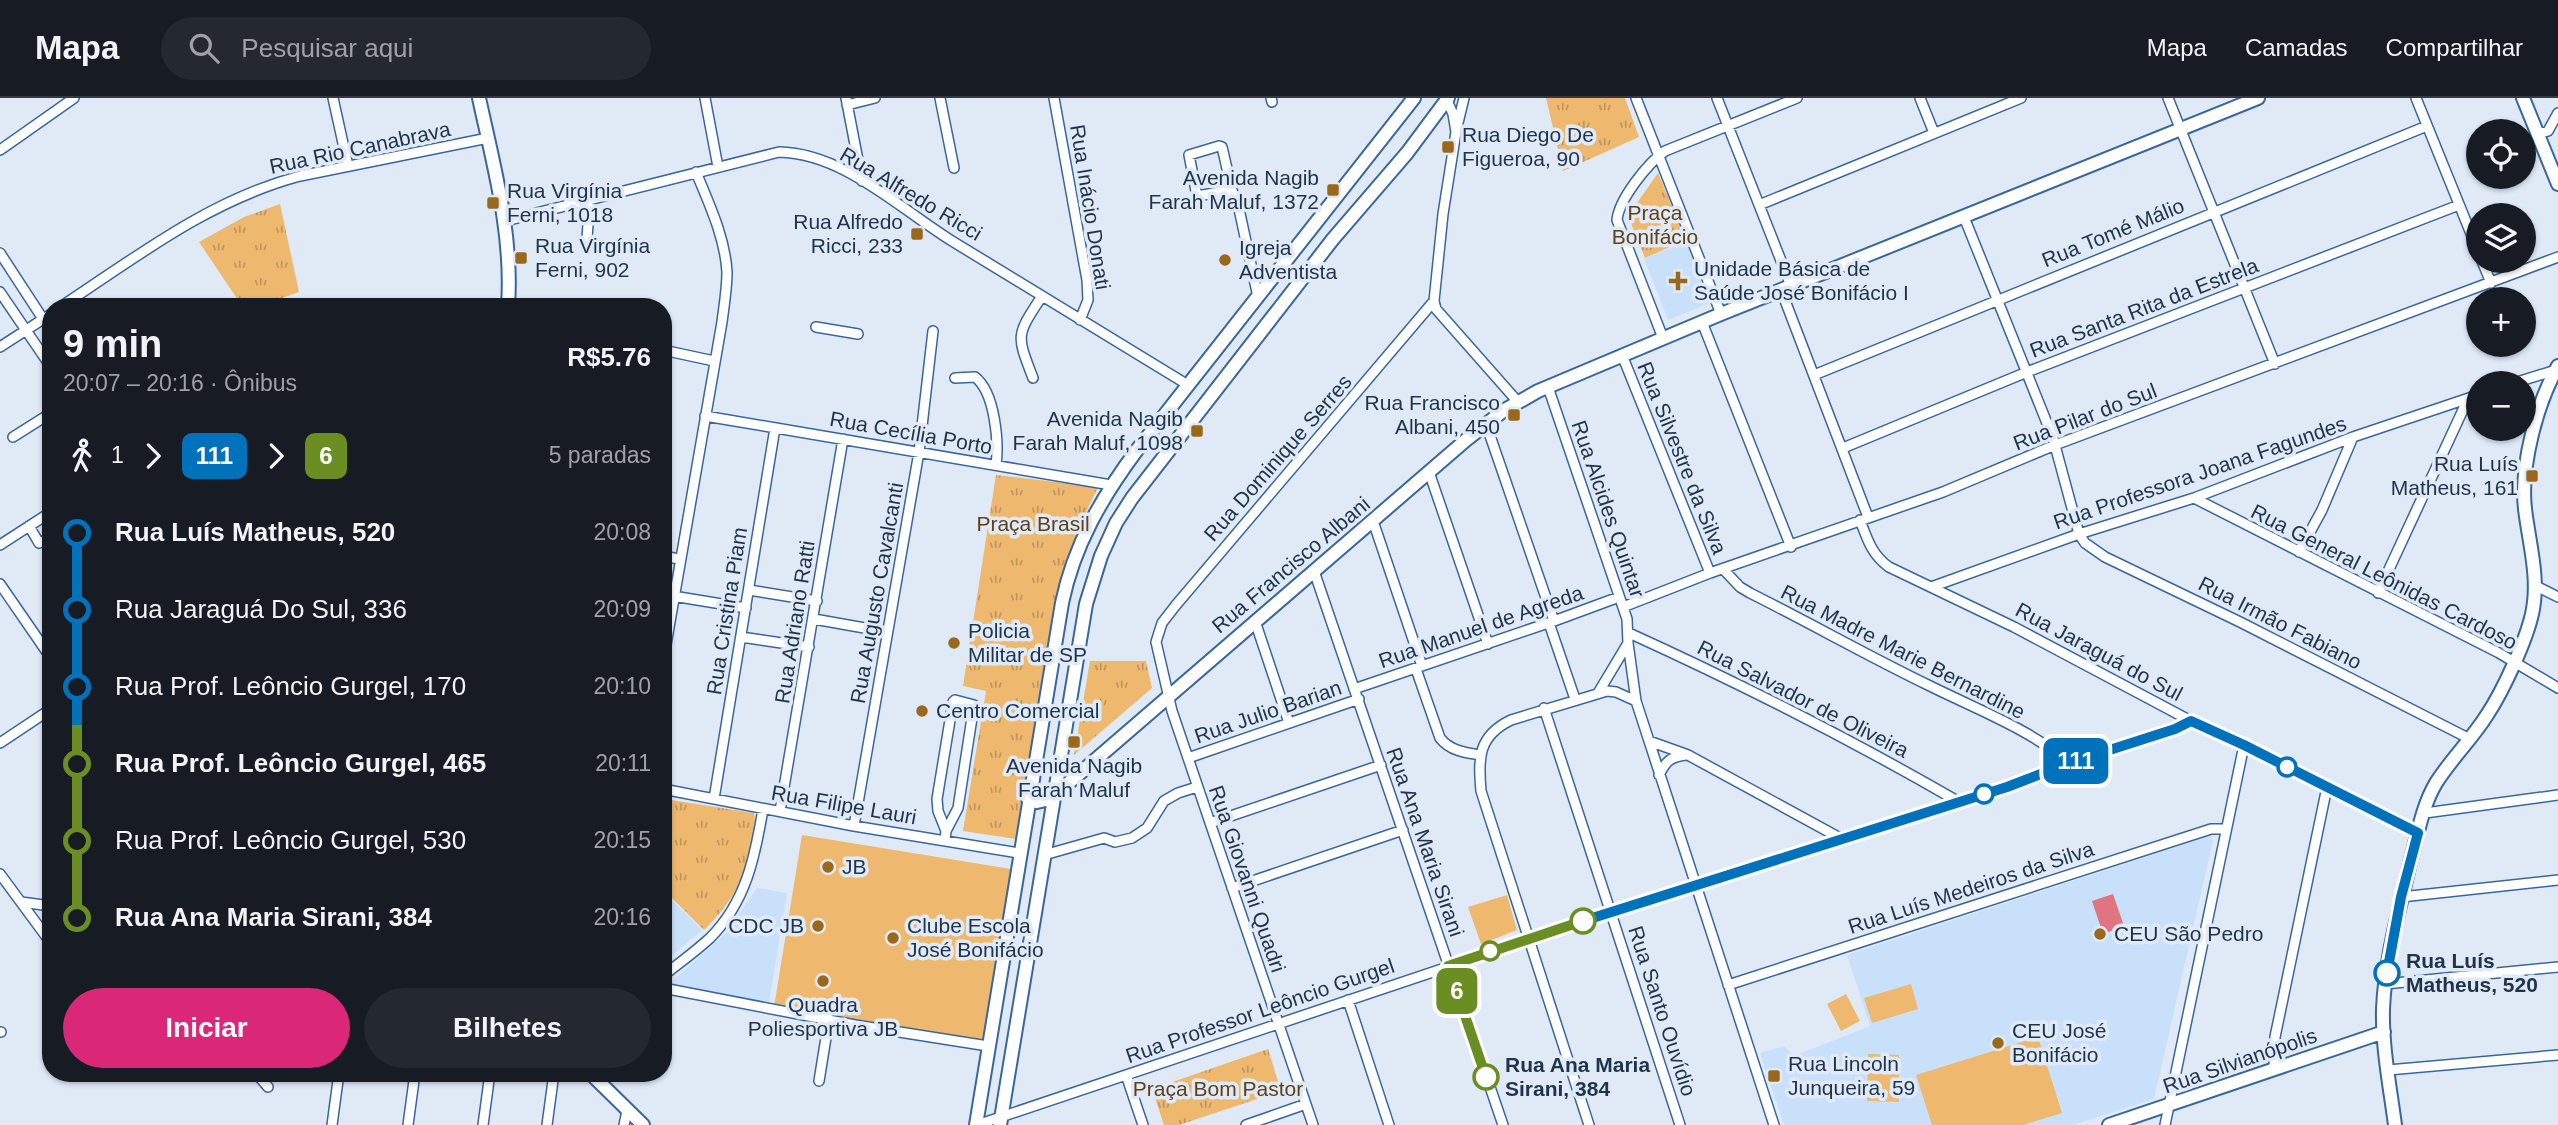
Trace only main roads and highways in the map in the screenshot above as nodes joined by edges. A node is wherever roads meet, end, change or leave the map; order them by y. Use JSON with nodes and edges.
{"nodes":[{"id":1,"x":479,"y":98,"type":"edge"},
{"id":2,"x":1414,"y":98,"type":"edge"},
{"id":3,"x":2258,"y":98,"type":"edge"},
{"id":4,"x":2523,"y":98,"type":"edge"},
{"id":5,"x":1447,"y":99,"type":"edge"},
{"id":6,"x":2558,"y":184,"type":"edge"},
{"id":7,"x":508,"y":298,"type":"edge"},
{"id":8,"x":2557,"y":368,"type":"edge"},
{"id":9,"x":1188,"y":385,"type":"junction"},
{"id":10,"x":1197,"y":413,"type":"junction"},
{"id":11,"x":1059,"y":787,"type":"junction"},
{"id":12,"x":1029,"y":796,"type":"junction"},
{"id":13,"x":1044,"y":850,"type":"junction"},
{"id":14,"x":1019,"y":853,"type":"junction"},
{"id":15,"x":1016,"y":869,"type":"junction"},
{"id":16,"x":1041,"y":872,"type":"junction"},
{"id":17,"x":2384,"y":1032,"type":"junction"},
{"id":18,"x":599,"y":1082,"type":"edge"},
{"id":19,"x":1001,"y":1121,"type":"edge"},
{"id":20,"x":643,"y":1125,"type":"edge"},
{"id":21,"x":976,"y":1125,"type":"edge"},
{"id":22,"x":2109,"y":1125,"type":"edge"},
{"id":23,"x":2395,"y":1125,"type":"edge"}],
"edges":[{"from":1,"to":7,"type":"main road"},
{"from":2,"to":9,"type":"main road"},
{"from":3,"to":11,"type":"main road","name":"Rua Francisco Albani"},
{"from":4,"to":6,"type":"main road"},
{"from":5,"to":10,"type":"main road"},
{"from":8,"to":17,"type":"main road"},
{"from":9,"to":10,"type":"main road"},
{"from":9,"to":12,"type":"main road"},
{"from":10,"to":11,"type":"main road"},
{"from":11,"to":12,"type":"main road","name":"Rua Francisco Albani"},
{"from":11,"to":13,"type":"main road"},
{"from":12,"to":14,"type":"main road"},
{"from":13,"to":14,"type":"main road"},
{"from":13,"to":16,"type":"main road"},
{"from":14,"to":15,"type":"main road"},
{"from":15,"to":16,"type":"main road"},
{"from":15,"to":21,"type":"main road"},
{"from":16,"to":19,"type":"main road"},
{"from":17,"to":22,"type":"main road","name":"Rua Silvianópolis"},
{"from":17,"to":23,"type":"main road"},
{"from":18,"to":20,"type":"main road"}]}
